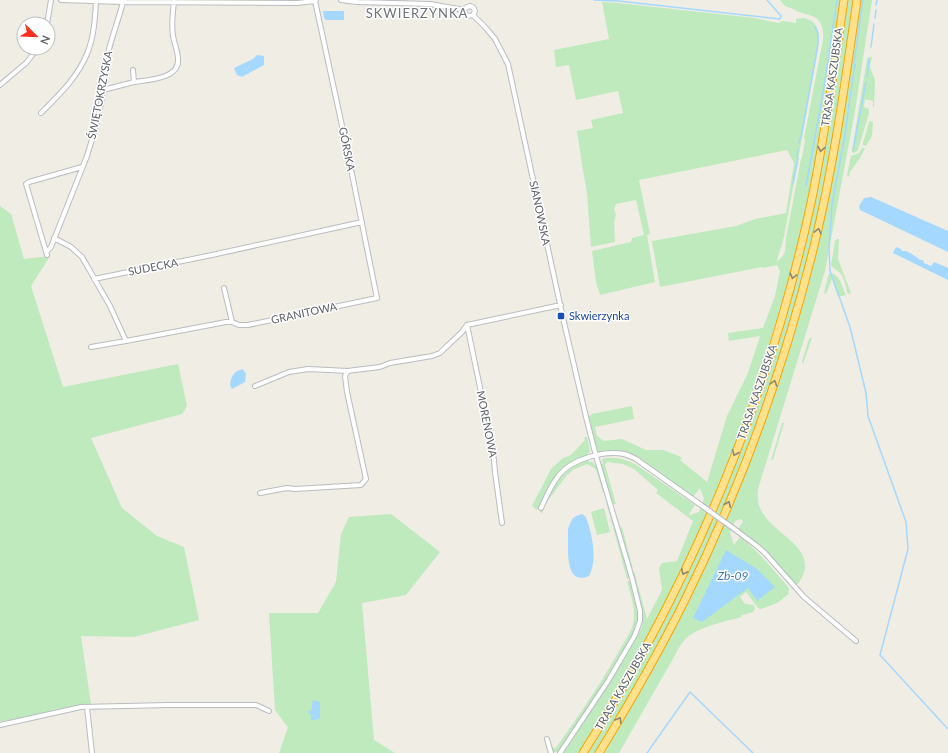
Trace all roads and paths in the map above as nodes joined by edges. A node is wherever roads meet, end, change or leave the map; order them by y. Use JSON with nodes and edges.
{"nodes":[{"id":1,"x":50,"y":0,"type":"edge"},
{"id":2,"x":61,"y":0,"type":"edge"},
{"id":3,"x":341,"y":0,"type":"edge"},
{"id":4,"x":471,"y":0,"type":"edge"},
{"id":5,"x":844,"y":0,"type":"edge"},
{"id":6,"x":857,"y":0,"type":"edge"},
{"id":7,"x":96,"y":1,"type":"junction"},
{"id":8,"x":316,"y":1,"type":"edge"},
{"id":9,"x":122,"y":2,"type":"junction"},
{"id":10,"x":174,"y":2,"type":"junction"},
{"id":11,"x":470,"y":6,"type":"junction"},
{"id":12,"x":464,"y":10,"type":"junction"},
{"id":13,"x":473,"y":15,"type":"junction"},
{"id":14,"x":48,"y":16,"type":"edge"},
{"id":15,"x":31,"y":56,"type":"edge"},
{"id":16,"x":133,"y":70,"type":"dead end"},
{"id":17,"x":134,"y":82,"type":"junction"},
{"id":18,"x":0,"y":85,"type":"edge"},
{"id":19,"x":103,"y":90,"type":"junction"},
{"id":20,"x":41,"y":113,"type":"dead end"},
{"id":21,"x":82,"y":167,"type":"junction"},
{"id":22,"x":362,"y":222,"type":"junction"},
{"id":23,"x":54,"y":238,"type":"junction"},
{"id":24,"x":94,"y":279,"type":"junction"},
{"id":25,"x":224,"y":288,"type":"dead end"},
{"id":26,"x":377,"y":298,"type":"joint"},
{"id":27,"x":560,"y":305,"type":"junction"},
{"id":28,"x":232,"y":322,"type":"junction"},
{"id":29,"x":467,"y":325,"type":"junction"},
{"id":30,"x":126,"y":341,"type":"junction"},
{"id":31,"x":91,"y":347,"type":"dead end"},
{"id":32,"x":348,"y":370,"type":"junction"},
{"id":33,"x":255,"y":386,"type":"dead end"},
{"id":34,"x":596,"y":456,"type":"junction"},
{"id":35,"x":260,"y":493,"type":"dead end"},
{"id":36,"x":540,"y":508,"type":"dead end"},
{"id":37,"x":502,"y":523,"type":"dead end"},
{"id":38,"x":856,"y":641,"type":"dead end"},
{"id":39,"x":87,"y":707,"type":"junction"},
{"id":40,"x":269,"y":711,"type":"dead end"},
{"id":41,"x":0,"y":725,"type":"edge"},
{"id":42,"x":547,"y":739,"type":"dead end"},
{"id":43,"x":92,"y":753,"type":"edge"},
{"id":44,"x":551,"y":753,"type":"edge"},
{"id":45,"x":560,"y":753,"type":"edge"},
{"id":46,"x":583,"y":753,"type":"edge"},
{"id":47,"x":599,"y":753,"type":"edge"}],
"edges":[{"from":1,"to":14,"type":"street"},
{"from":2,"to":7,"type":"street"},
{"from":3,"to":12,"type":"street"},
{"from":4,"to":11,"type":"street"},
{"from":5,"to":46,"type":"highway","name":"TRASA KASZUBSKA","one_way":true},
{"from":47,"to":6,"type":"highway","name":"TRASA KASZUBSKA","one_way":true},
{"from":7,"to":9,"type":"street"},
{"from":7,"to":20,"type":"street"},
{"from":8,"to":10,"type":"street"},
{"from":8,"to":22,"type":"street","name":"GÓRSKA"},
{"from":9,"to":10,"type":"street"},
{"from":9,"to":19,"type":"street","name":"ŚWIĘTOKRZYSKA"},
{"from":10,"to":17,"type":"street"},
{"from":11,"to":12,"type":"street"},
{"from":11,"to":13,"type":"street"},
{"from":12,"to":13,"type":"street"},
{"from":13,"to":27,"type":"street","name":"SIANOWSKA"},
{"from":15,"to":18,"type":"street"},
{"from":16,"to":17,"type":"street"},
{"from":17,"to":19,"type":"street"},
{"from":19,"to":21,"type":"street","name":"ŚWIĘTOKRZYSKA"},
{"from":21,"to":23,"type":"street","name":"ŚWIĘTOKRZYSKA"},
{"from":21,"to":23,"type":"street","name":"ŚWIĘTOKRZYSKA"},
{"from":22,"to":24,"type":"street","name":"SUDECKA"},
{"from":22,"to":26,"type":"street","name":"GÓRSKA"},
{"from":23,"to":24,"type":"street"},
{"from":24,"to":30,"type":"street"},
{"from":25,"to":28,"type":"street"},
{"from":26,"to":28,"type":"street","name":"GRANITOWA"},
{"from":27,"to":29,"type":"street"},
{"from":27,"to":34,"type":"street","name":"SIANOWSKA"},
{"from":28,"to":30,"type":"street","name":"GRANITOWA"},
{"from":29,"to":32,"type":"street"},
{"from":29,"to":37,"type":"street","name":"MORENOWA"},
{"from":30,"to":31,"type":"street","name":"GRANITOWA"},
{"from":32,"to":33,"type":"street"},
{"from":32,"to":35,"type":"street"},
{"from":34,"to":36,"type":"street"},
{"from":34,"to":38,"type":"street","bridge":true},
{"from":34,"to":45,"type":"street","name":"SIANOWSKA"},
{"from":39,"to":40,"type":"street"},
{"from":39,"to":41,"type":"street"},
{"from":39,"to":43,"type":"street"},
{"from":42,"to":44,"type":"street"}]}
